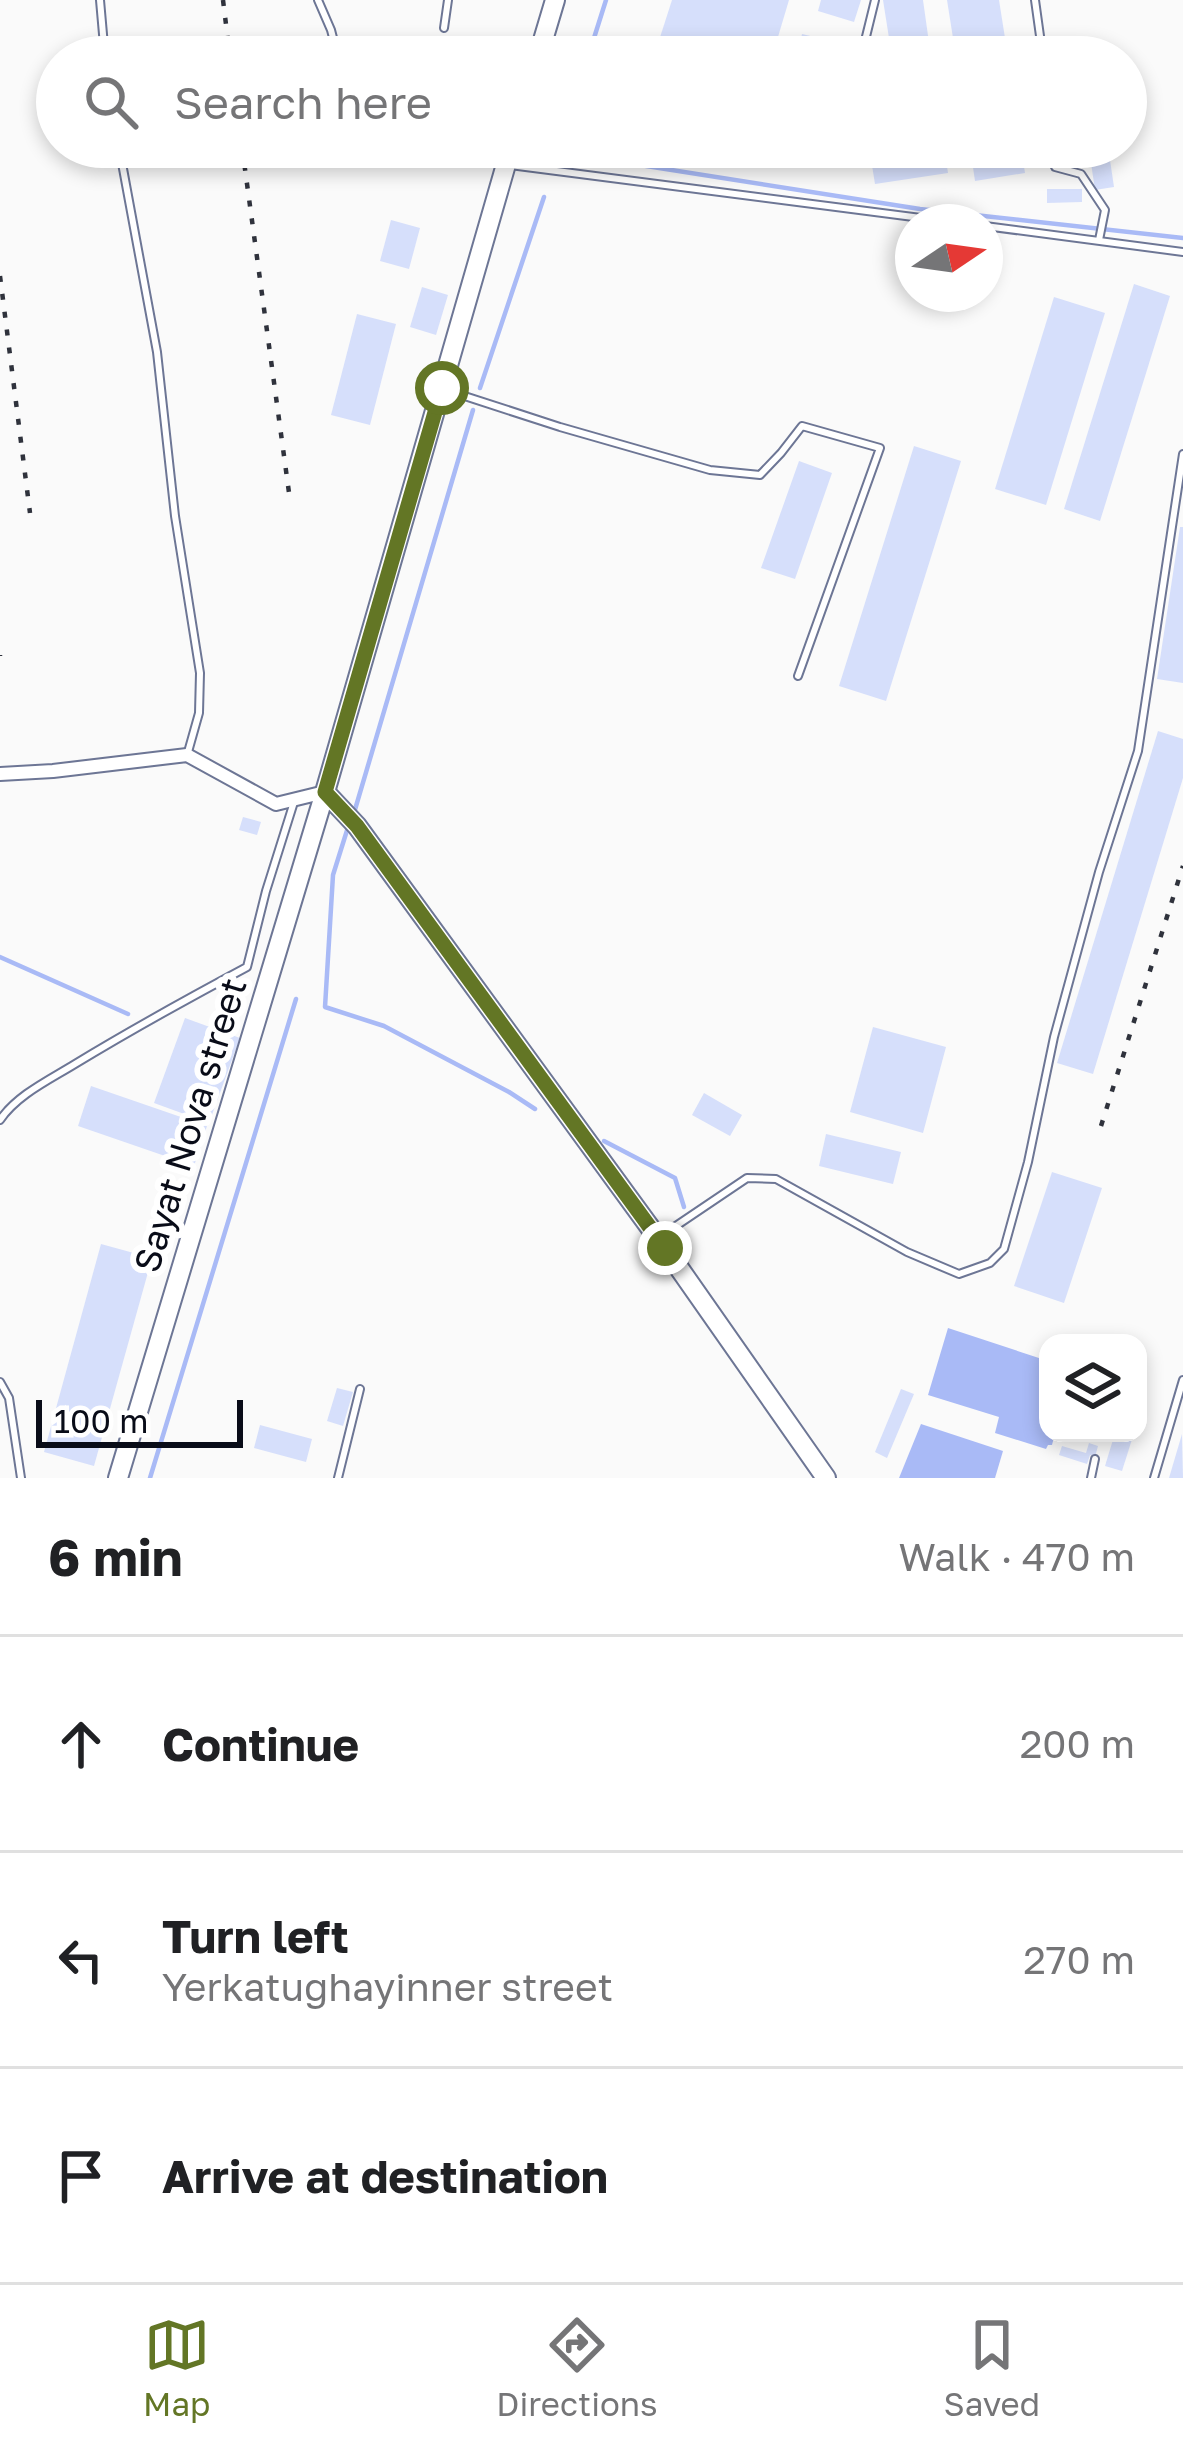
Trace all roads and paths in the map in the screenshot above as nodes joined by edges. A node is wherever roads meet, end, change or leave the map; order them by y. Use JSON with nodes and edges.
{"nodes":[{"id":1,"x":100,"y":0,"type":"edge"},
{"id":2,"x":318,"y":0,"type":"edge"},
{"id":3,"x":448,"y":0,"type":"edge"},
{"id":4,"x":555,"y":0,"type":"edge"},
{"id":5,"x":875,"y":0,"type":"edge"},
{"id":6,"x":1035,"y":0,"type":"edge"},
{"id":7,"x":444,"y":28,"type":"dead end"},
{"id":8,"x":103,"y":36,"type":"edge"},
{"id":9,"x":333,"y":36,"type":"edge"},
{"id":10,"x":544,"y":36,"type":"edge"},
{"id":11,"x":866,"y":36,"type":"edge"},
{"id":12,"x":1040,"y":36,"type":"edge"},
{"id":13,"x":123,"y":168,"type":"edge"},
{"id":14,"x":506,"y":168,"type":"edge"},
{"id":15,"x":590,"y":168,"type":"edge"},
{"id":16,"x":1059,"y":168,"type":"edge"},
{"id":17,"x":895,"y":214,"type":"edge"},
{"id":18,"x":1003,"y":228,"type":"edge"},
{"id":19,"x":1099,"y":238,"type":"junction"},
{"id":20,"x":1183,"y":252,"type":"edge"},
{"id":21,"x":442,"y":388,"type":"junction"},
{"id":22,"x":1183,"y":454,"type":"edge"},
{"id":23,"x":798,"y":676,"type":"dead end"},
{"id":24,"x":187,"y":755,"type":"junction"},
{"id":25,"x":0,"y":774,"type":"edge"},
{"id":26,"x":325,"y":792,"type":"junction"},
{"id":27,"x":295,"y":799,"type":"junction"},
{"id":28,"x":0,"y":1120,"type":"edge"},
{"id":29,"x":658,"y":1238,"type":"junction"},
{"id":30,"x":1183,"y":1380,"type":"edge"},
{"id":31,"x":0,"y":1382,"type":"edge"},
{"id":32,"x":360,"y":1389,"type":"dead end"},
{"id":33,"x":1095,"y":1460,"type":"dead end"},
{"id":34,"x":21,"y":1478,"type":"edge"},
{"id":35,"x":118,"y":1478,"type":"edge"},
{"id":36,"x":338,"y":1478,"type":"edge"},
{"id":37,"x":826,"y":1478,"type":"edge"},
{"id":38,"x":1091,"y":1478,"type":"edge"},
{"id":39,"x":1154,"y":1478,"type":"edge"}],
"edges":[{"from":1,"to":8,"type":"lane"},
{"from":2,"to":9,"type":"lane"},
{"from":3,"to":7,"type":"lane"},
{"from":4,"to":10,"type":"main road"},
{"from":5,"to":11,"type":"lane"},
{"from":6,"to":12,"type":"lane"},
{"from":13,"to":24,"type":"lane"},
{"from":14,"to":21,"type":"main road","name":"Sayat Nova street"},
{"from":15,"to":17,"type":"lane"},
{"from":16,"to":19,"type":"lane"},
{"from":18,"to":19,"type":"lane"},
{"from":19,"to":20,"type":"lane"},
{"from":21,"to":23,"type":"lane"},
{"from":21,"to":26,"type":"main road","name":"Sayat Nova street"},
{"from":22,"to":29,"type":"lane"},
{"from":24,"to":25,"type":"street"},
{"from":24,"to":27,"type":"street"},
{"from":26,"to":27,"type":"street"},
{"from":26,"to":29,"type":"main road"},
{"from":26,"to":35,"type":"main road","name":"Sayat Nova street"},
{"from":27,"to":28,"type":"lane"},
{"from":29,"to":37,"type":"main road"},
{"from":30,"to":39,"type":"lane"},
{"from":31,"to":34,"type":"lane"},
{"from":32,"to":36,"type":"lane"},
{"from":33,"to":38,"type":"lane"}]}
